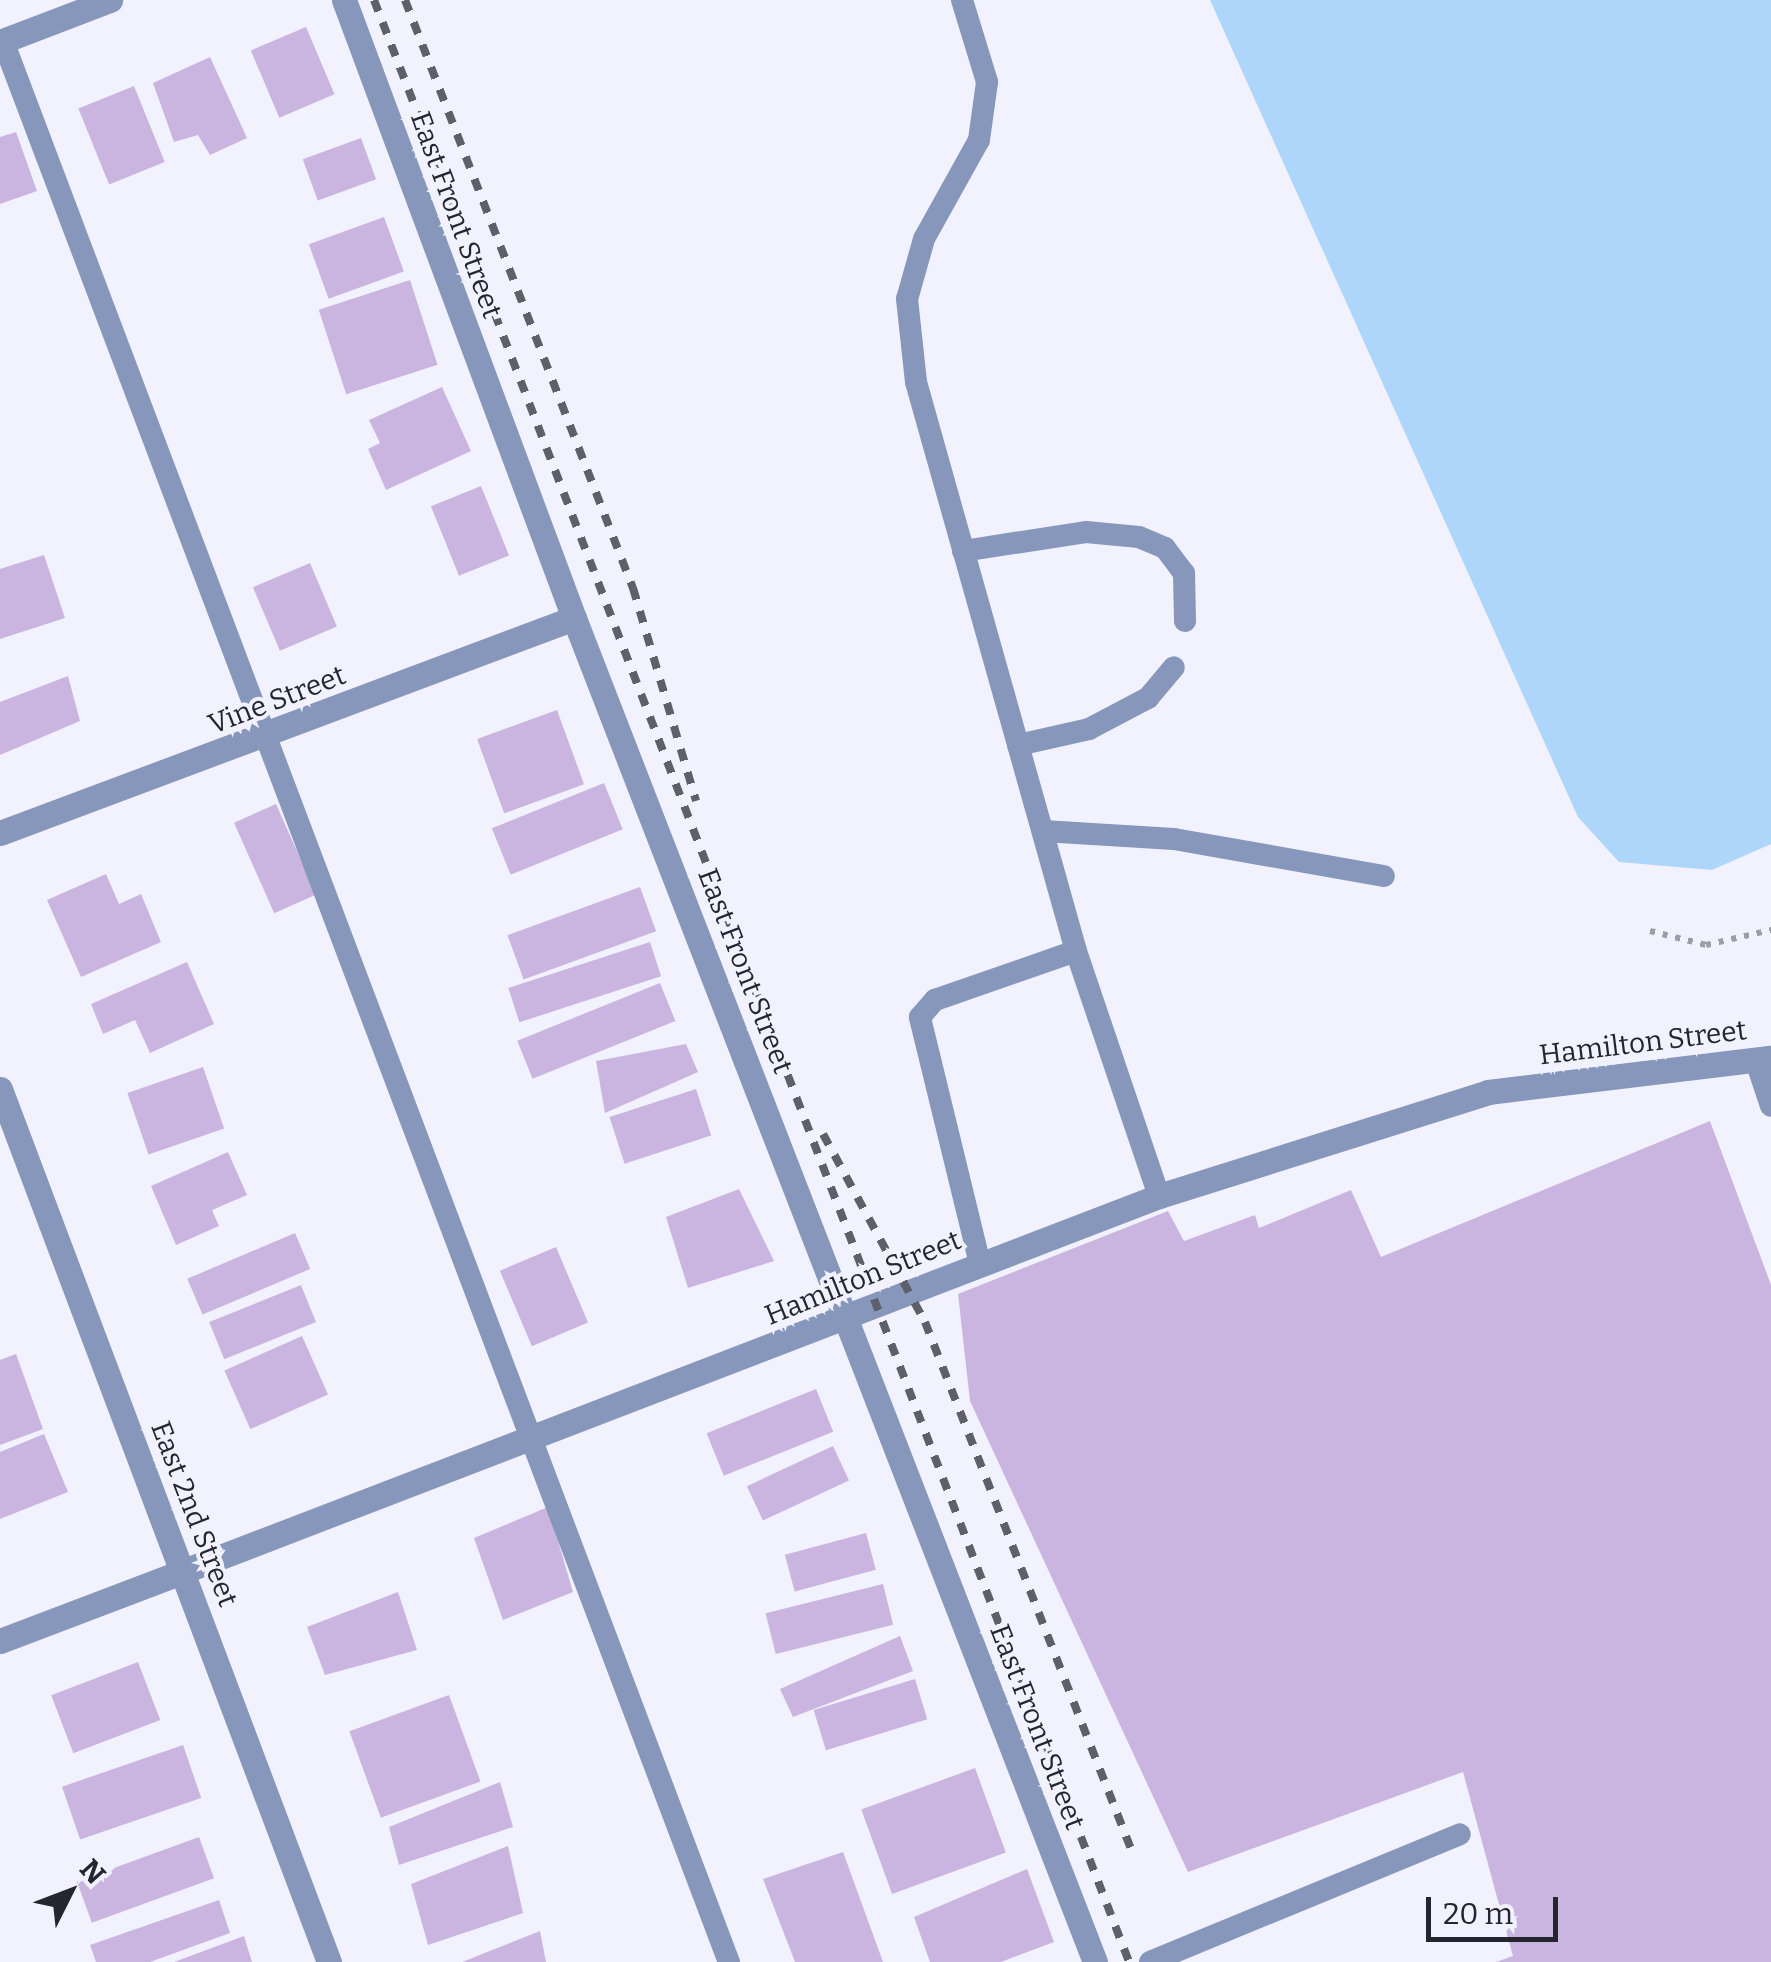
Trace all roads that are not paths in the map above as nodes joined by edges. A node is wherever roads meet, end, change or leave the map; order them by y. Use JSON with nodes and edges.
{"nodes":[{"id":1,"x":110,"y":0,"type":"edge"},
{"id":2,"x":344,"y":0,"type":"edge"},
{"id":3,"x":962,"y":0,"type":"edge"},
{"id":4,"x":2,"y":41,"type":"edge"},
{"id":5,"x":963,"y":551,"type":"junction"},
{"id":6,"x":574,"y":618,"type":"junction"},
{"id":7,"x":1186,"y":621,"type":"dead end"},
{"id":8,"x":1174,"y":667,"type":"dead end"},
{"id":9,"x":264,"y":738,"type":"junction"},
{"id":10,"x":1018,"y":746,"type":"junction"},
{"id":11,"x":1043,"y":832,"type":"junction"},
{"id":12,"x":0,"y":833,"type":"edge"},
{"id":13,"x":1384,"y":876,"type":"dead end"},
{"id":14,"x":1076,"y":951,"type":"junction"},
{"id":15,"x":1763,"y":1059,"type":"edge"},
{"id":16,"x":0,"y":1089,"type":"edge"},
{"id":17,"x":1771,"y":1106,"type":"edge"},
{"id":18,"x":1160,"y":1196,"type":"junction"},
{"id":19,"x":980,"y":1264,"type":"junction"},
{"id":20,"x":849,"y":1316,"type":"junction"},
{"id":21,"x":530,"y":1438,"type":"junction"},
{"id":22,"x":184,"y":1571,"type":"junction"},
{"id":23,"x":0,"y":1640,"type":"edge"},
{"id":24,"x":1460,"y":1834,"type":"dead end"},
{"id":25,"x":329,"y":1962,"type":"edge"},
{"id":26,"x":729,"y":1962,"type":"edge"},
{"id":27,"x":1095,"y":1962,"type":"edge"},
{"id":28,"x":1151,"y":1962,"type":"edge"}],
"edges":[{"from":1,"to":4,"type":"street"},
{"from":2,"to":6,"type":"street","name":"East Front Street"},
{"from":3,"to":5,"type":"lane"},
{"from":4,"to":9,"type":"lane"},
{"from":5,"to":7,"type":"lane"},
{"from":5,"to":10,"type":"lane"},
{"from":6,"to":9,"type":"street","name":"Vine Street"},
{"from":6,"to":20,"type":"street","name":"East Front Street"},
{"from":8,"to":10,"type":"lane"},
{"from":9,"to":12,"type":"street","name":"Vine Street"},
{"from":9,"to":21,"type":"lane"},
{"from":10,"to":11,"type":"lane"},
{"from":11,"to":13,"type":"lane"},
{"from":11,"to":14,"type":"lane"},
{"from":14,"to":18,"type":"lane"},
{"from":14,"to":19,"type":"lane"},
{"from":15,"to":17,"type":"lane"},
{"from":15,"to":18,"type":"street","name":"Hamilton Street"},
{"from":16,"to":22,"type":"street","name":"East 2nd Street"},
{"from":18,"to":19,"type":"street","name":"Hamilton Street"},
{"from":19,"to":20,"type":"street","name":"Hamilton Street"},
{"from":20,"to":21,"type":"street","name":"Hamilton Street"},
{"from":20,"to":27,"type":"street","name":"East Front Street"},
{"from":21,"to":22,"type":"street","name":"Hamilton Street"},
{"from":21,"to":26,"type":"lane"},
{"from":22,"to":23,"type":"street","name":"Hamilton Street"},
{"from":22,"to":25,"type":"street","name":"East 2nd Street"},
{"from":24,"to":28,"type":"lane"}]}
